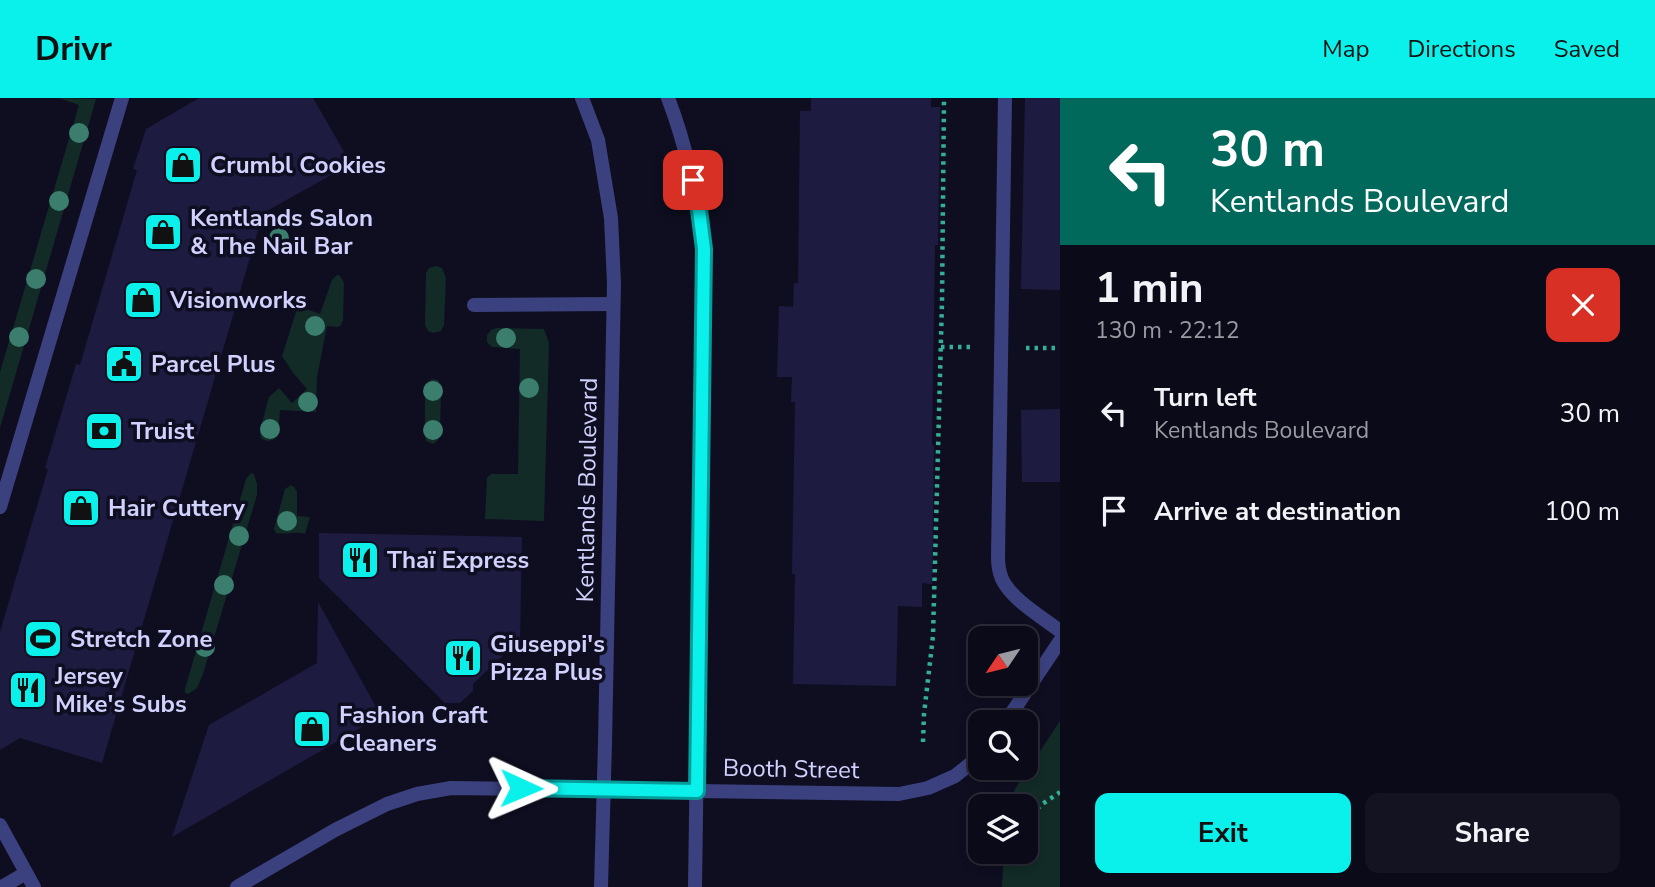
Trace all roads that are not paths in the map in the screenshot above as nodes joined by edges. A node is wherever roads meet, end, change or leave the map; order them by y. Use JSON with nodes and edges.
{"nodes":[{"id":1,"x":122,"y":98,"type":"edge"},
{"id":2,"x":582,"y":98,"type":"edge"},
{"id":3,"x":668,"y":98,"type":"edge"},
{"id":4,"x":1005,"y":98,"type":"edge"},
{"id":5,"x":613,"y":304,"type":"junction"},
{"id":6,"x":474,"y":305,"type":"dead end"},
{"id":7,"x":0,"y":507,"type":"edge"},
{"id":8,"x":1060,"y":631,"type":"edge"},
{"id":9,"x":1060,"y":641,"type":"edge"},
{"id":10,"x":1014,"y":710,"type":"edge"},
{"id":11,"x":968,"y":765,"type":"edge"},
{"id":12,"x":604,"y":789,"type":"junction"},
{"id":13,"x":697,"y":791,"type":"junction"},
{"id":14,"x":0,"y":825,"type":"edge"},
{"id":15,"x":26,"y":873,"type":"junction"},
{"id":16,"x":2,"y":887,"type":"edge"},
{"id":17,"x":34,"y":887,"type":"edge"},
{"id":18,"x":237,"y":887,"type":"edge"},
{"id":19,"x":601,"y":887,"type":"edge"},
{"id":20,"x":695,"y":887,"type":"edge"}],
"edges":[{"from":1,"to":7,"type":"street"},
{"from":2,"to":5,"type":"street","name":"Kentlands Boulevard"},
{"from":3,"to":13,"type":"street"},
{"from":4,"to":8,"type":"street"},
{"from":5,"to":6,"type":"street"},
{"from":5,"to":12,"type":"street","name":"Kentlands Boulevard"},
{"from":9,"to":10,"type":"street"},
{"from":11,"to":13,"type":"street","name":"Booth Street"},
{"from":12,"to":13,"type":"street","name":"Booth Street"},
{"from":12,"to":18,"type":"street","name":"Booth Street"},
{"from":12,"to":19,"type":"street","name":"Kentlands Boulevard"},
{"from":13,"to":20,"type":"street"},
{"from":14,"to":15,"type":"street"},
{"from":15,"to":16,"type":"street"},
{"from":15,"to":17,"type":"street"}]}
